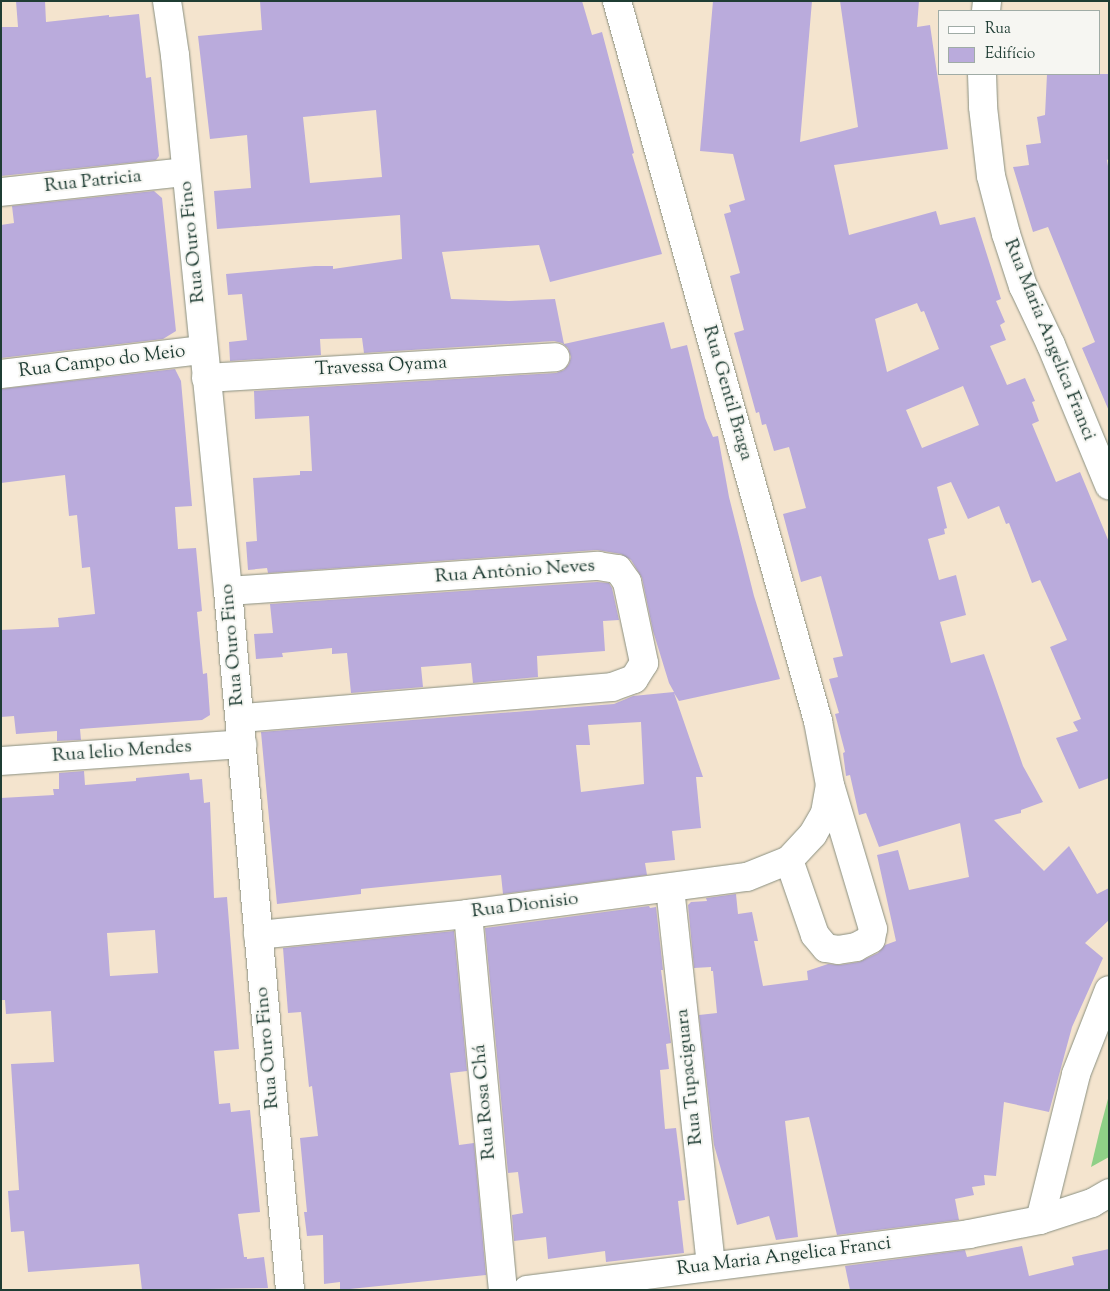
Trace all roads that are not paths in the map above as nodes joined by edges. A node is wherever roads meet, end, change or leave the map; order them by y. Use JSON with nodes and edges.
{"nodes":[{"id":1,"x":167,"y":1,"type":"edge"},
{"id":2,"x":617,"y":1,"type":"edge"},
{"id":3,"x":982,"y":75,"type":"edge"},
{"id":4,"x":186,"y":172,"type":"junction"},
{"id":5,"x":1,"y":192,"type":"edge"},
{"id":6,"x":203,"y":350,"type":"junction"},
{"id":7,"x":555,"y":357,"type":"dead end"},
{"id":8,"x":1,"y":374,"type":"edge"},
{"id":9,"x":206,"y":378,"type":"junction"},
{"id":10,"x":1109,"y":485,"type":"edge"},
{"id":11,"x":228,"y":591,"type":"junction"},
{"id":12,"x":241,"y":731,"type":"junction"},
{"id":13,"x":1,"y":760,"type":"edge"},
{"id":14,"x":830,"y":785,"type":"junction"},
{"id":15,"x":789,"y":860,"type":"junction"},
{"id":16,"x":670,"y":888,"type":"junction"},
{"id":17,"x":468,"y":914,"type":"junction"},
{"id":18,"x":258,"y":935,"type":"junction"},
{"id":19,"x":1109,"y":990,"type":"edge"},
{"id":20,"x":1109,"y":1193,"type":"edge"},
{"id":21,"x":1040,"y":1220,"type":"junction"},
{"id":22,"x":710,"y":1266,"type":"junction"},
{"id":23,"x":290,"y":1290,"type":"edge"},
{"id":24,"x":503,"y":1290,"type":"edge"},
{"id":25,"x":526,"y":1290,"type":"edge"}],
"edges":[{"from":1,"to":4,"type":"street","name":"Rua Ouro Fino"},
{"from":2,"to":14,"type":"street","name":"Rua Gentil Braga"},
{"from":3,"to":10,"type":"street","name":"Rua Maria Angelica Franci"},
{"from":4,"to":5,"type":"street","name":"Rua Patricia"},
{"from":4,"to":6,"type":"street","name":"Rua Ouro Fino"},
{"from":6,"to":8,"type":"street","name":"Rua Campo do Meio"},
{"from":6,"to":9,"type":"street","name":"Rua Ouro Fino"},
{"from":7,"to":9,"type":"street","name":"Travessa Oyama"},
{"from":9,"to":11,"type":"street","name":"Rua Ouro Fino"},
{"from":11,"to":12,"type":"street","name":"Rua Ouro Fino"},
{"from":11,"to":12,"type":"street","name":"Rua Antônio Neves"},
{"from":12,"to":13,"type":"street","name":"Rua lelio Mendes"},
{"from":12,"to":18,"type":"street","name":"Rua Ouro Fino"},
{"from":14,"to":15,"type":"street","name":"Rua Gentil Braga"},
{"from":14,"to":15,"type":"street","name":"Rua Gentil Braga"},
{"from":15,"to":16,"type":"street","name":"Rua Dionisio"},
{"from":16,"to":17,"type":"street","name":"Rua Dionisio"},
{"from":16,"to":22,"type":"street","name":"Rua Tupaciguara"},
{"from":17,"to":18,"type":"street","name":"Rua Dionisio"},
{"from":17,"to":24,"type":"street","name":"Rua Rosa Chá"},
{"from":18,"to":23,"type":"street","name":"Rua Ouro Fino"},
{"from":19,"to":21,"type":"street"},
{"from":20,"to":21,"type":"street","name":"Rua Maria Angelica Franci"},
{"from":21,"to":22,"type":"street","name":"Rua Maria Angelica Franci"},
{"from":22,"to":25,"type":"street","name":"Rua Maria Angelica Franci"}]}
